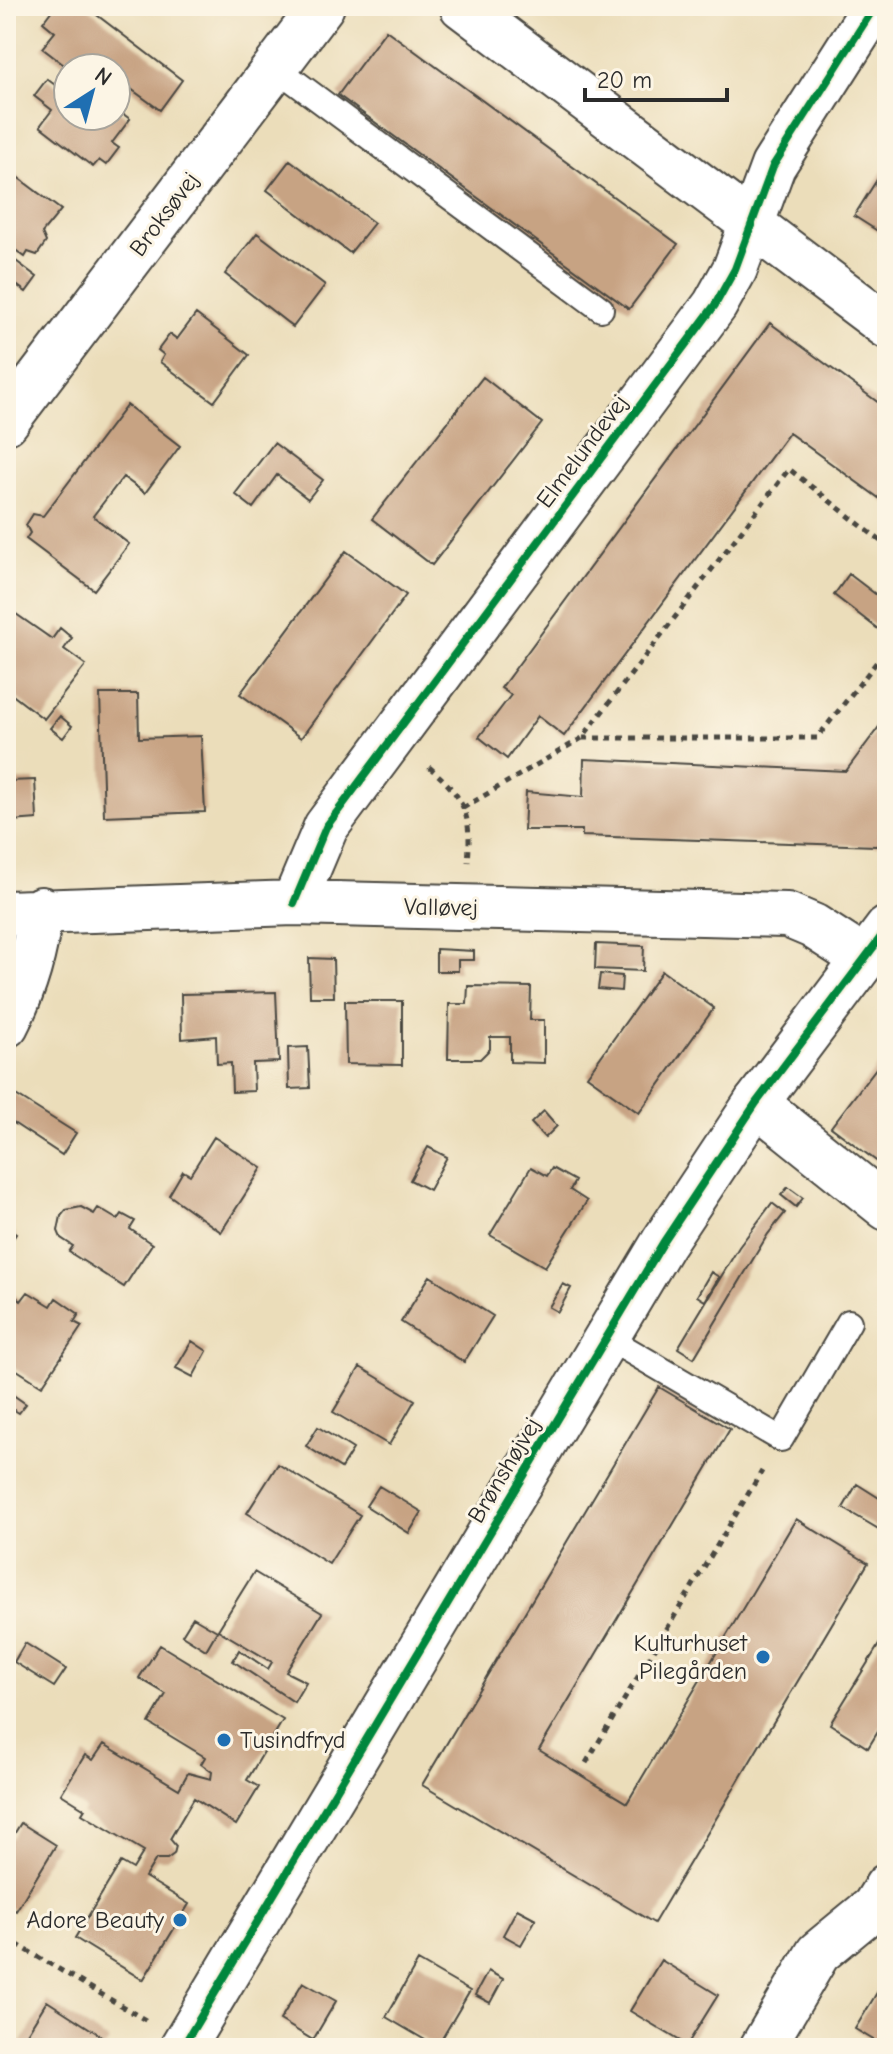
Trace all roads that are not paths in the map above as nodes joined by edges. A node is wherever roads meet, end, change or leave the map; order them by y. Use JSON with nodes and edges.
{"nodes":[{"id":1,"x":322,"y":6,"type":"edge"},
{"id":2,"x":462,"y":6,"type":"edge"},
{"id":3,"x":875,"y":6,"type":"edge"},
{"id":4,"x":275,"y":67,"type":"junction"},
{"id":5,"x":749,"y":224,"type":"junction"},
{"id":6,"x":601,"y":309,"type":"dead end"},
{"id":7,"x":887,"y":326,"type":"edge"},
{"id":8,"x":6,"y":422,"type":"edge"},
{"id":9,"x":294,"y":903,"type":"junction"},
{"id":10,"x":24,"y":911,"type":"edge"},
{"id":11,"x":880,"y":940,"type":"edge"},
{"id":12,"x":6,"y":1025,"type":"edge"},
{"id":13,"x":756,"y":1103,"type":"junction"},
{"id":14,"x":887,"y":1208,"type":"edge"},
{"id":15,"x":849,"y":1322,"type":"dead end"},
{"id":16,"x":606,"y":1337,"type":"junction"},
{"id":17,"x":887,"y":1886,"type":"edge"},
{"id":18,"x":184,"y":2046,"type":"edge"},
{"id":19,"x":762,"y":2048,"type":"edge"}],
"edges":[{"from":1,"to":4,"type":"street","name":"Broksøvej"},
{"from":2,"to":5,"type":"street"},
{"from":3,"to":5,"type":"street","name":"Elmelundevej"},
{"from":4,"to":6,"type":"lane"},
{"from":4,"to":8,"type":"street","name":"Broksøvej"},
{"from":5,"to":7,"type":"street"},
{"from":5,"to":9,"type":"street","name":"Elmelundevej"},
{"from":9,"to":10,"type":"street","name":"Valløvej"},
{"from":9,"to":11,"type":"street","name":"Valløvej"},
{"from":10,"to":12,"type":"street"},
{"from":11,"to":13,"type":"street","name":"Brønshøjvej"},
{"from":13,"to":14,"type":"street"},
{"from":13,"to":16,"type":"street","name":"Brønshøjvej"},
{"from":15,"to":16,"type":"lane"},
{"from":16,"to":18,"type":"street","name":"Brønshøjvej"},
{"from":17,"to":19,"type":"street"}]}
